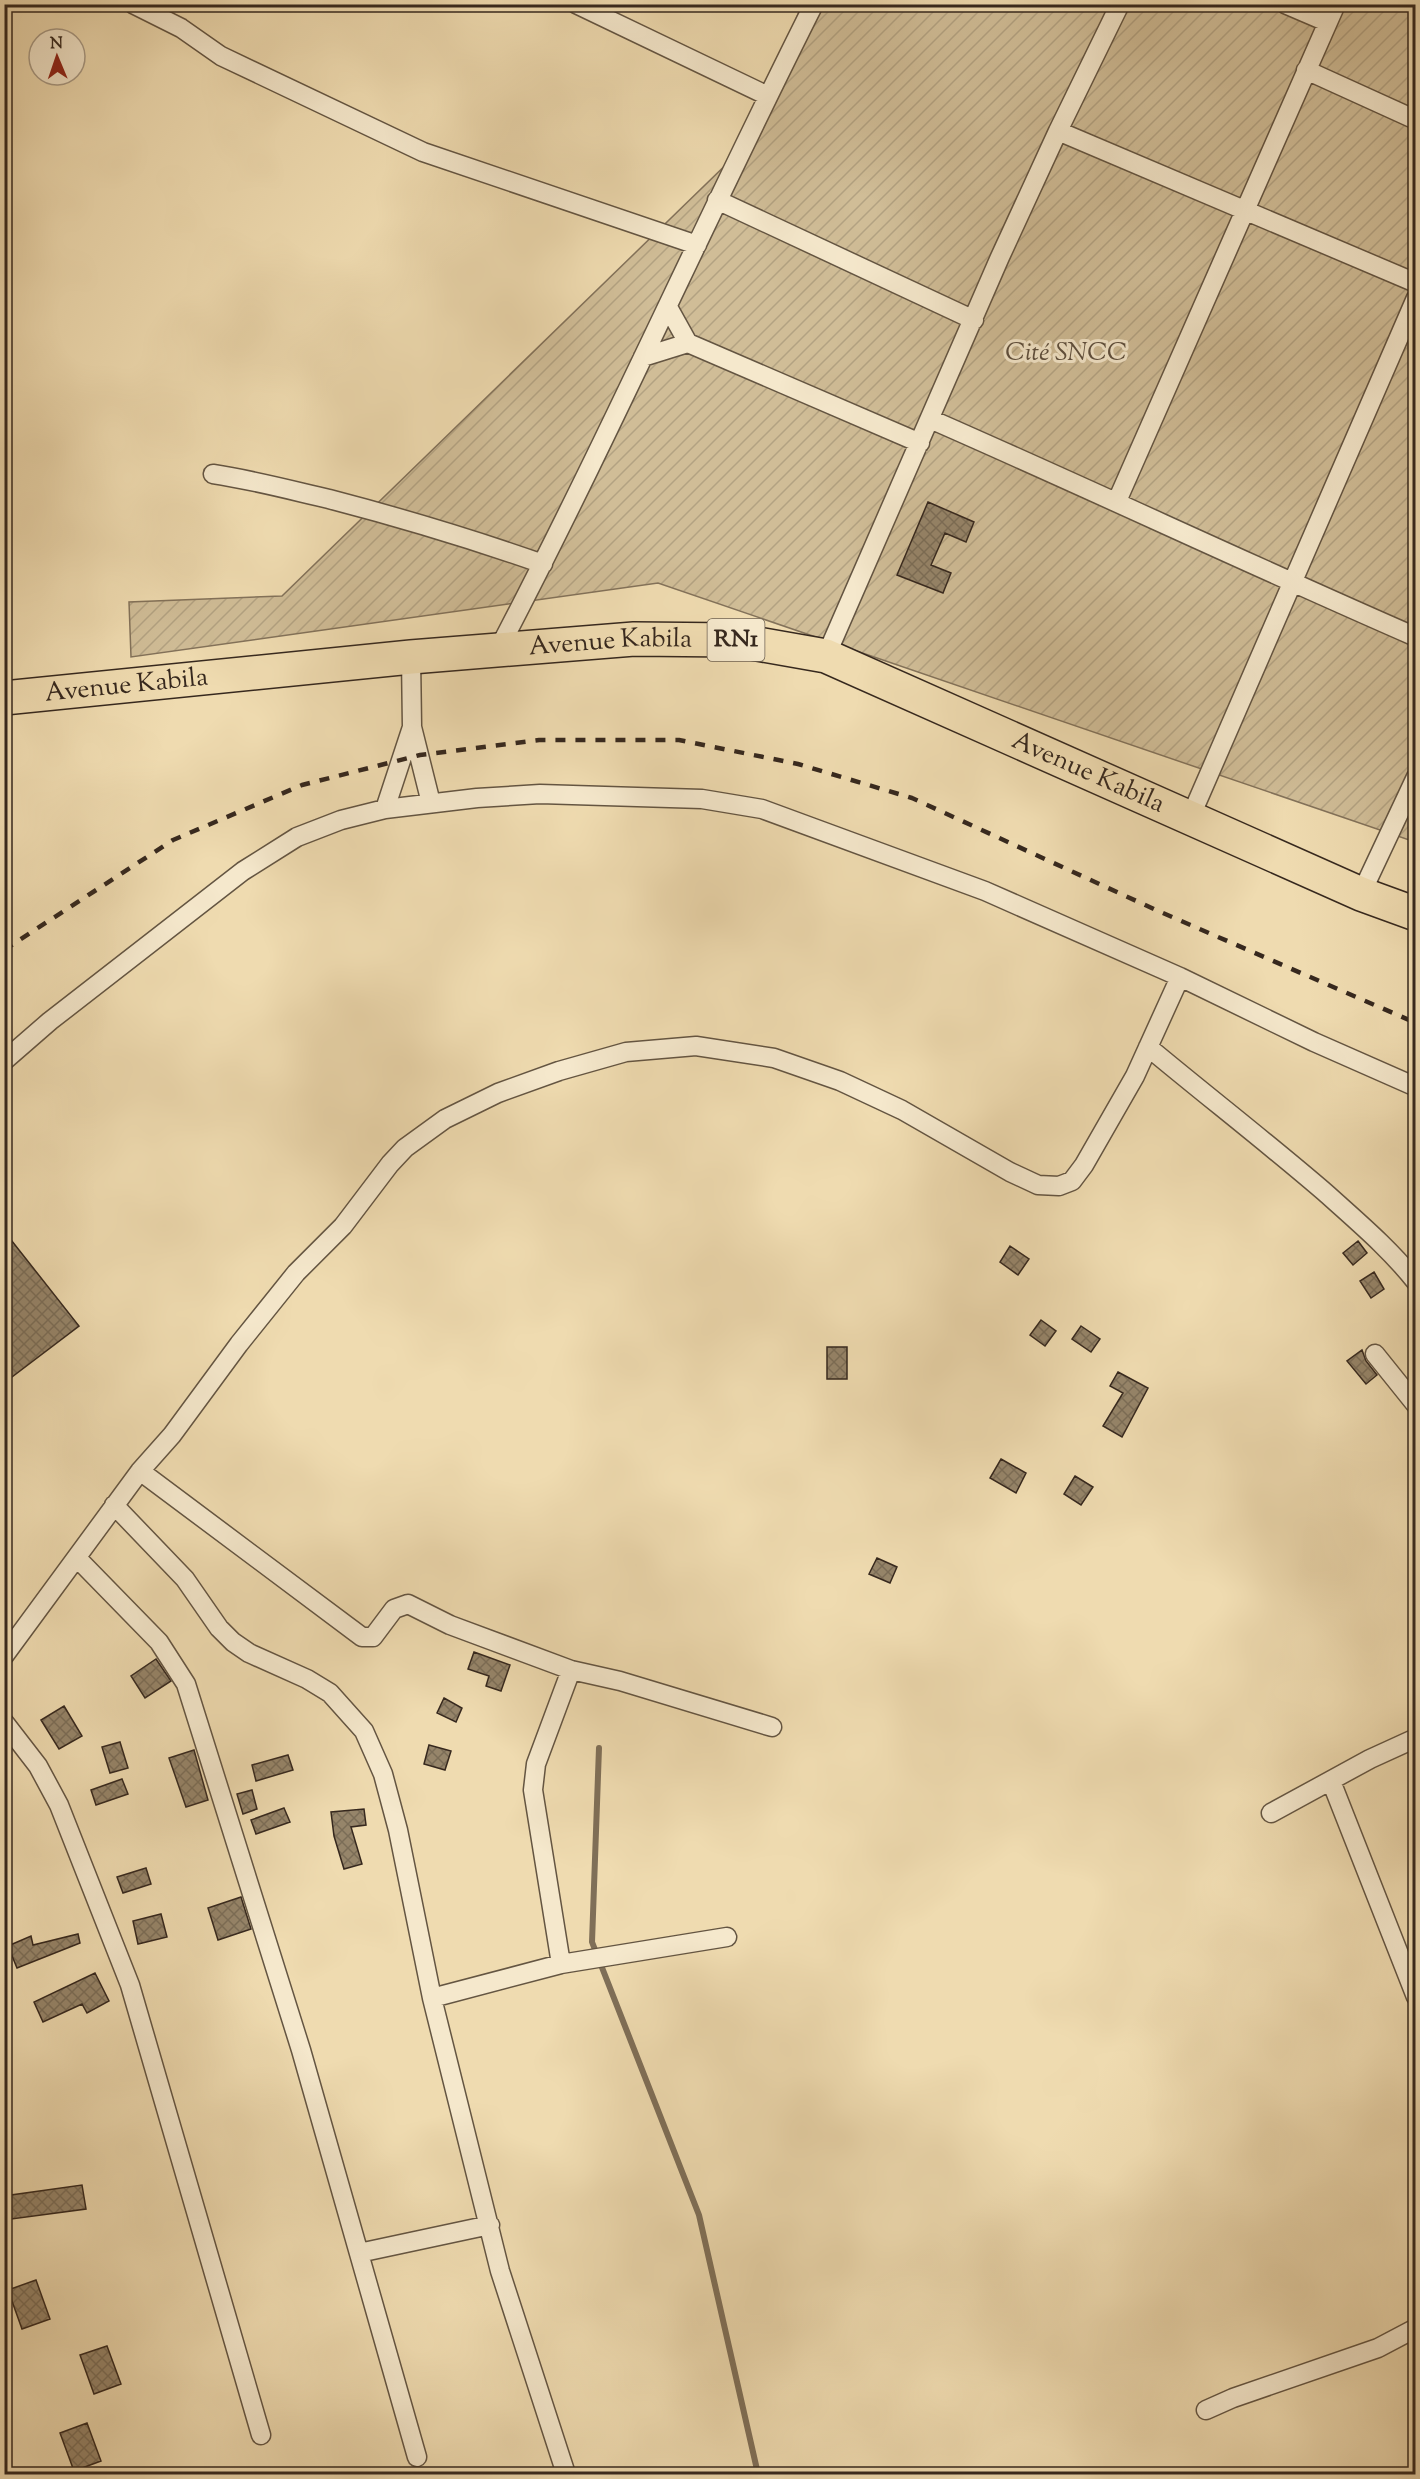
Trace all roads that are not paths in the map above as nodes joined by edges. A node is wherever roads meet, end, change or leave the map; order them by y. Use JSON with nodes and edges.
{"nodes":[{"id":1,"x":133,"y":4,"type":"edge"},
{"id":2,"x":576,"y":4,"type":"edge"},
{"id":3,"x":814,"y":4,"type":"edge"},
{"id":4,"x":1120,"y":4,"type":"edge"},
{"id":5,"x":1285,"y":4,"type":"edge"},
{"id":6,"x":1335,"y":4,"type":"edge"},
{"id":7,"x":1327,"y":22,"type":"junction"},
{"id":8,"x":1306,"y":70,"type":"junction"},
{"id":9,"x":768,"y":96,"type":"junction"},
{"id":10,"x":1416,"y":120,"type":"edge"},
{"id":11,"x":1058,"y":131,"type":"junction"},
{"id":12,"x":717,"y":200,"type":"junction"},
{"id":13,"x":1243,"y":212,"type":"junction"},
{"id":14,"x":697,"y":245,"type":"junction"},
{"id":15,"x":1416,"y":284,"type":"edge"},
{"id":16,"x":1416,"y":298,"type":"edge"},
{"id":17,"x":668,"y":307,"type":"junction"},
{"id":18,"x":974,"y":320,"type":"junction"},
{"id":19,"x":688,"y":343,"type":"junction"},
{"id":20,"x":643,"y":357,"type":"junction"},
{"id":21,"x":930,"y":419,"type":"junction"},
{"id":22,"x":920,"y":443,"type":"junction"},
{"id":23,"x":213,"y":474,"type":"dead end"},
{"id":24,"x":1117,"y":501,"type":"junction"},
{"id":25,"x":543,"y":564,"type":"junction"},
{"id":26,"x":1293,"y":584,"type":"junction"},
{"id":27,"x":1416,"y":637,"type":"edge"},
{"id":28,"x":498,"y":650,"type":"junction"},
{"id":29,"x":826,"y":656,"type":"junction"},
{"id":30,"x":411,"y":657,"type":"junction"},
{"id":31,"x":4,"y":698,"type":"edge"},
{"id":32,"x":412,"y":727,"type":"junction"},
{"id":33,"x":1416,"y":777,"type":"edge"},
{"id":34,"x":431,"y":803,"type":"junction"},
{"id":35,"x":386,"y":809,"type":"junction"},
{"id":36,"x":1190,"y":818,"type":"junction"},
{"id":37,"x":1360,"y":894,"type":"junction"},
{"id":38,"x":1416,"y":914,"type":"edge"},
{"id":39,"x":1180,"y":977,"type":"junction"},
{"id":40,"x":1148,"y":1047,"type":"junction"},
{"id":41,"x":4,"y":1061,"type":"edge"},
{"id":42,"x":1416,"y":1087,"type":"edge"},
{"id":43,"x":1416,"y":1282,"type":"edge"},
{"id":44,"x":1375,"y":1354,"type":"dead end"},
{"id":45,"x":1416,"y":1405,"type":"edge"},
{"id":46,"x":140,"y":1471,"type":"junction"},
{"id":47,"x":114,"y":1505,"type":"junction"},
{"id":48,"x":77,"y":1558,"type":"junction"},
{"id":49,"x":4,"y":1656,"type":"edge"},
{"id":50,"x":571,"y":1670,"type":"junction"},
{"id":51,"x":4,"y":1722,"type":"edge"},
{"id":52,"x":772,"y":1726,"type":"dead end"},
{"id":53,"x":1416,"y":1738,"type":"edge"},
{"id":54,"x":1331,"y":1781,"type":"junction"},
{"id":55,"x":1271,"y":1813,"type":"dead end"},
{"id":56,"x":727,"y":1937,"type":"dead end"},
{"id":57,"x":561,"y":1964,"type":"junction"},
{"id":58,"x":1416,"y":1997,"type":"edge"},
{"id":59,"x":432,"y":1998,"type":"junction"},
{"id":60,"x":490,"y":2225,"type":"junction"},
{"id":61,"x":359,"y":2253,"type":"junction"},
{"id":62,"x":1416,"y":2328,"type":"edge"},
{"id":63,"x":1206,"y":2410,"type":"dead end"},
{"id":64,"x":261,"y":2435,"type":"dead end"},
{"id":65,"x":417,"y":2457,"type":"dead end"},
{"id":66,"x":566,"y":2475,"type":"edge"}],
"edges":[{"from":1,"to":14,"type":"street"},
{"from":2,"to":9,"type":"street"},
{"from":3,"to":9,"type":"street"},
{"from":4,"to":11,"type":"street"},
{"from":5,"to":7,"type":"street"},
{"from":6,"to":7,"type":"street"},
{"from":7,"to":8,"type":"street"},
{"from":8,"to":10,"type":"street"},
{"from":8,"to":13,"type":"street"},
{"from":9,"to":12,"type":"street"},
{"from":11,"to":13,"type":"street"},
{"from":11,"to":18,"type":"street"},
{"from":12,"to":14,"type":"street"},
{"from":12,"to":18,"type":"street"},
{"from":13,"to":15,"type":"street"},
{"from":13,"to":24,"type":"street"},
{"from":14,"to":17,"type":"street"},
{"from":16,"to":26,"type":"street"},
{"from":17,"to":19,"type":"street"},
{"from":17,"to":20,"type":"street"},
{"from":18,"to":21,"type":"street"},
{"from":19,"to":20,"type":"street"},
{"from":19,"to":22,"type":"street"},
{"from":20,"to":25,"type":"street"},
{"from":21,"to":22,"type":"street"},
{"from":21,"to":24,"type":"street"},
{"from":22,"to":29,"type":"street"},
{"from":23,"to":25,"type":"street"},
{"from":24,"to":26,"type":"street"},
{"from":25,"to":28,"type":"street"},
{"from":26,"to":27,"type":"street"},
{"from":26,"to":36,"type":"street"},
{"from":28,"to":29,"type":"highway","name":"Avenue Kabila","number":"RN1"},
{"from":28,"to":30,"type":"highway","name":"Avenue Kabila","number":"RN1"},
{"from":29,"to":36,"type":"highway","name":"Avenue Kabila","number":"RN1"},
{"from":30,"to":31,"type":"highway","name":"Avenue Kabila","number":"RN1"},
{"from":30,"to":32,"type":"street"},
{"from":32,"to":34,"type":"street"},
{"from":32,"to":35,"type":"street"},
{"from":33,"to":37,"type":"street"},
{"from":34,"to":35,"type":"street"},
{"from":34,"to":39,"type":"street"},
{"from":35,"to":41,"type":"street"},
{"from":36,"to":37,"type":"highway","name":"Avenue Kabila","number":"RN1"},
{"from":37,"to":38,"type":"highway","name":"Avenue Kabila","number":"RN1"},
{"from":39,"to":40,"type":"street"},
{"from":39,"to":42,"type":"street"},
{"from":40,"to":43,"type":"street"},
{"from":40,"to":46,"type":"street"},
{"from":44,"to":45,"type":"street"},
{"from":46,"to":47,"type":"street"},
{"from":46,"to":50,"type":"street"},
{"from":47,"to":48,"type":"street"},
{"from":47,"to":59,"type":"street"},
{"from":48,"to":49,"type":"street"},
{"from":48,"to":61,"type":"street"},
{"from":50,"to":52,"type":"street"},
{"from":50,"to":57,"type":"street"},
{"from":51,"to":64,"type":"street"},
{"from":53,"to":54,"type":"street"},
{"from":54,"to":55,"type":"street"},
{"from":54,"to":58,"type":"street"},
{"from":56,"to":57,"type":"street"},
{"from":57,"to":59,"type":"street"},
{"from":59,"to":60,"type":"street"},
{"from":60,"to":61,"type":"street"},
{"from":60,"to":66,"type":"street"},
{"from":61,"to":65,"type":"street"},
{"from":62,"to":63,"type":"street"}]}
